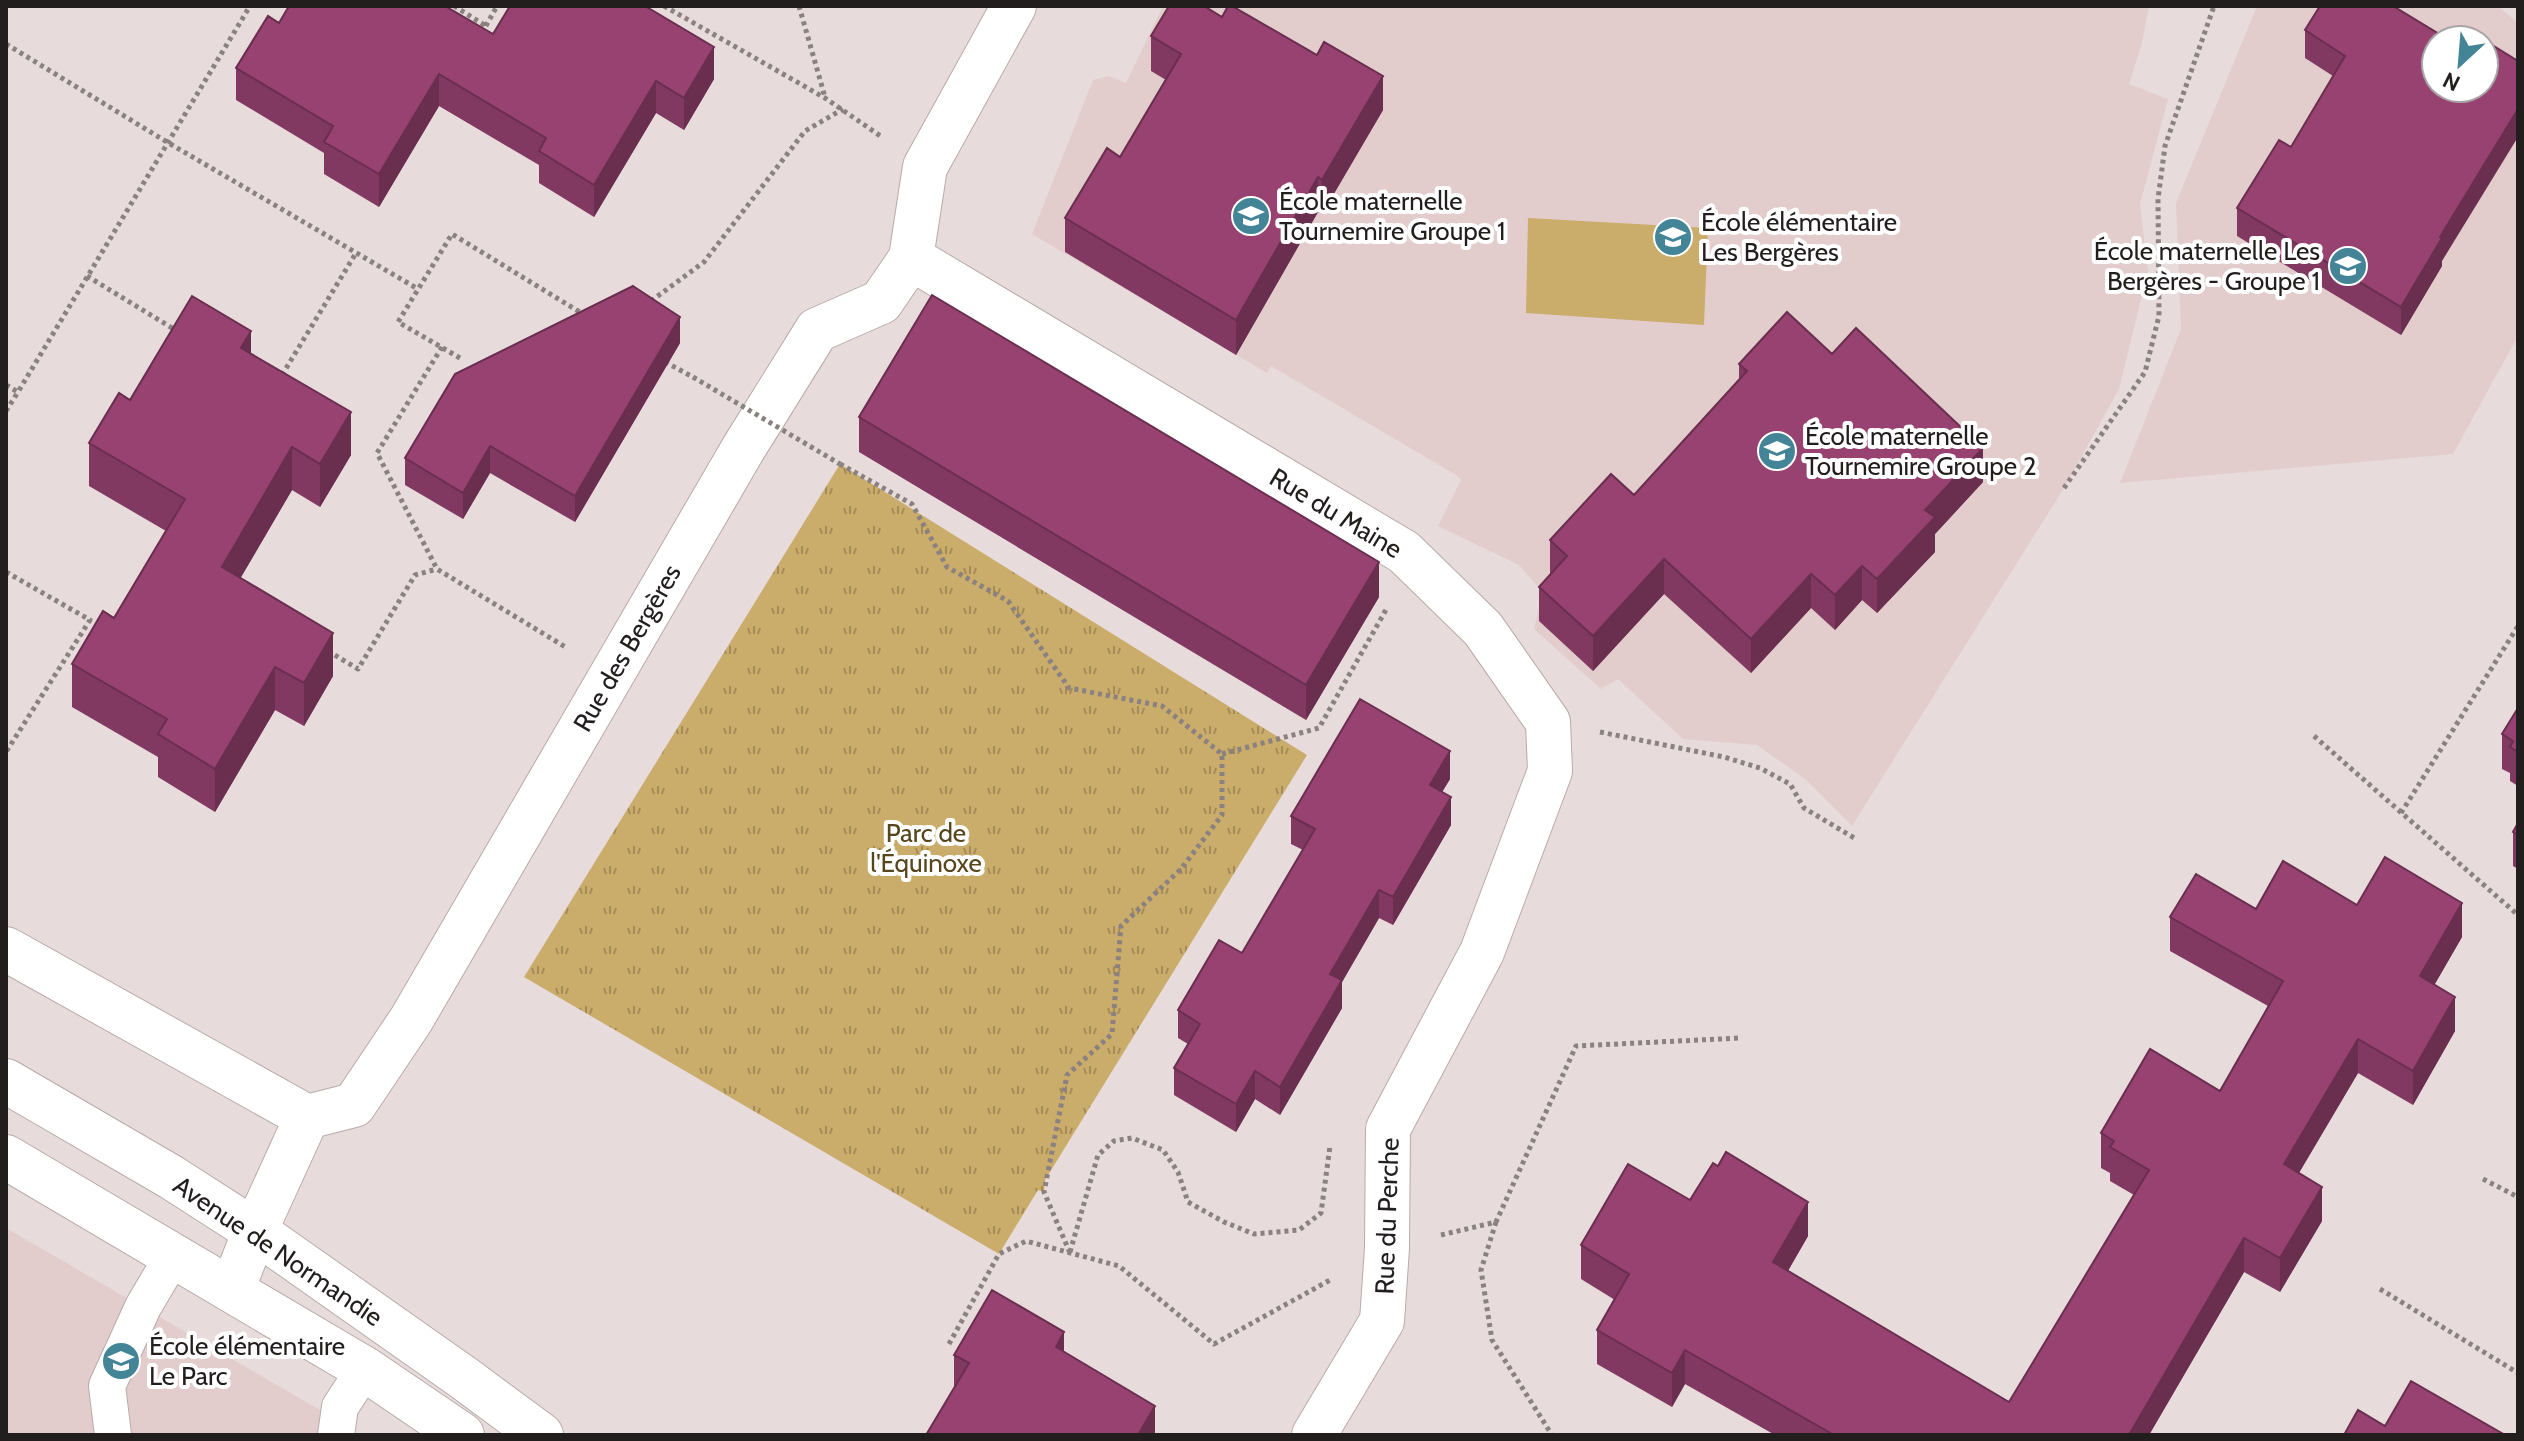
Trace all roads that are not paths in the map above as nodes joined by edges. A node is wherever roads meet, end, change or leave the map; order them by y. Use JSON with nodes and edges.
{"nodes":[{"id":1,"x":1014,"y":6,"type":"edge"},
{"id":2,"x":911,"y":258,"type":"junction"},
{"id":3,"x":6,"y":949,"type":"edge"},
{"id":4,"x":1482,"y":952,"type":"joint"},
{"id":5,"x":6,"y":1081,"type":"edge"},
{"id":6,"x":307,"y":1117,"type":"junction"},
{"id":7,"x":6,"y":1157,"type":"edge"},
{"id":8,"x":255,"y":1231,"type":"junction"},
{"id":9,"x":173,"y":1256,"type":"junction"},
{"id":10,"x":232,"y":1290,"type":"junction"},
{"id":11,"x":365,"y":1369,"type":"junction"},
{"id":12,"x":113,"y":1435,"type":"edge"},
{"id":13,"x":336,"y":1435,"type":"edge"},
{"id":14,"x":462,"y":1435,"type":"edge"},
{"id":15,"x":541,"y":1435,"type":"edge"},
{"id":16,"x":1314,"y":1435,"type":"edge"}],
"edges":[{"from":1,"to":2,"type":"street","name":"Rue des Bergères"},
{"from":2,"to":4,"type":"street","name":"Rue du Maine"},
{"from":2,"to":6,"type":"street","name":"Rue des Bergères"},
{"from":3,"to":6,"type":"street"},
{"from":4,"to":16,"type":"street","name":"Rue du Perche"},
{"from":5,"to":8,"type":"street","name":"Avenue de Normandie"},
{"from":6,"to":8,"type":"street"},
{"from":7,"to":9,"type":"street","name":"Avenue de Normandie"},
{"from":8,"to":10,"type":"street"},
{"from":8,"to":15,"type":"street","name":"Avenue de Normandie"},
{"from":9,"to":10,"type":"street","name":"Avenue de Normandie"},
{"from":9,"to":12,"type":"lane"},
{"from":10,"to":11,"type":"street","name":"Avenue de Normandie"},
{"from":11,"to":13,"type":"lane"},
{"from":11,"to":14,"type":"street","name":"Avenue de Normandie"}]}
